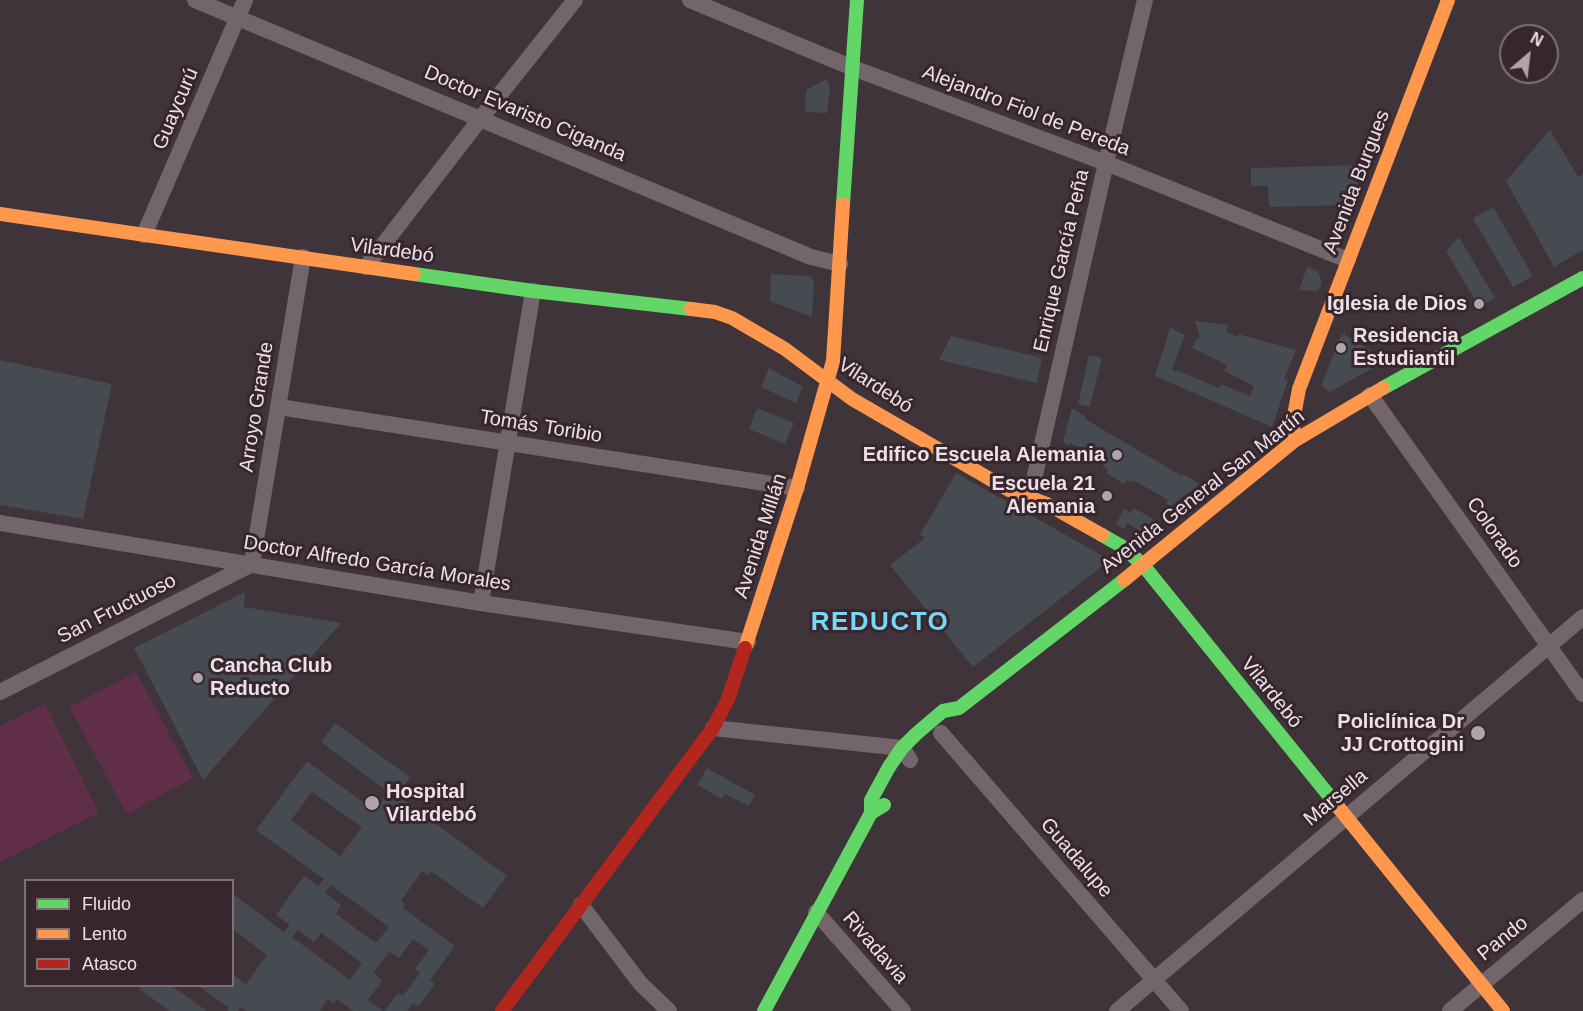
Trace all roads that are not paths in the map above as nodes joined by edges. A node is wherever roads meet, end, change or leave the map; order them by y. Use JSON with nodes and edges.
{"nodes":[{"id":1,"x":195,"y":0,"type":"edge"},
{"id":2,"x":245,"y":0,"type":"edge"},
{"id":3,"x":574,"y":0,"type":"edge"},
{"id":4,"x":690,"y":0,"type":"edge"},
{"id":5,"x":857,"y":0,"type":"edge"},
{"id":6,"x":1145,"y":0,"type":"edge"},
{"id":7,"x":1448,"y":0,"type":"edge"},
{"id":8,"x":238,"y":18,"type":"junction"},
{"id":9,"x":854,"y":68,"type":"junction"},
{"id":10,"x":481,"y":118,"type":"junction"},
{"id":11,"x":1106,"y":163,"type":"junction"},
{"id":12,"x":0,"y":214,"type":"edge"},
{"id":13,"x":144,"y":235,"type":"junction"},
{"id":14,"x":303,"y":257,"type":"junction"},
{"id":15,"x":1348,"y":260,"type":"junction"},
{"id":16,"x":840,"y":264,"type":"junction"},
{"id":17,"x":366,"y":267,"type":"junction"},
{"id":18,"x":1583,"y":278,"type":"edge"},
{"id":19,"x":533,"y":291,"type":"junction"},
{"id":20,"x":829,"y":380,"type":"junction"},
{"id":21,"x":1304,"y":380,"type":"junction"},
{"id":22,"x":1370,"y":395,"type":"junction"},
{"id":23,"x":279,"y":407,"type":"junction"},
{"id":24,"x":1320,"y":424,"type":"junction"},
{"id":25,"x":1294,"y":441,"type":"junction"},
{"id":26,"x":507,"y":442,"type":"junction"},
{"id":27,"x":797,"y":488,"type":"junction"},
{"id":28,"x":1030,"y":497,"type":"junction"},
{"id":29,"x":0,"y":523,"type":"edge"},
{"id":30,"x":252,"y":564,"type":"junction"},
{"id":31,"x":1143,"y":565,"type":"junction"},
{"id":32,"x":481,"y":603,"type":"junction"},
{"id":33,"x":1583,"y":617,"type":"edge"},
{"id":34,"x":748,"y":642,"type":"junction"},
{"id":35,"x":1548,"y":645,"type":"junction"},
{"id":36,"x":0,"y":692,"type":"edge"},
{"id":37,"x":1583,"y":694,"type":"edge"},
{"id":38,"x":959,"y":708,"type":"junction"},
{"id":39,"x":712,"y":728,"type":"junction"},
{"id":40,"x":933,"y":740,"type":"junction"},
{"id":41,"x":906,"y":754,"type":"junction"},
{"id":42,"x":1346,"y":818,"type":"junction"},
{"id":43,"x":1583,"y":900,"type":"edge"},
{"id":44,"x":581,"y":905,"type":"junction"},
{"id":45,"x":816,"y":912,"type":"junction"},
{"id":46,"x":1153,"y":980,"type":"junction"},
{"id":47,"x":1482,"y":984,"type":"junction"},
{"id":48,"x":502,"y":1011,"type":"edge"},
{"id":49,"x":669,"y":1011,"type":"edge"},
{"id":50,"x":764,"y":1011,"type":"edge"},
{"id":51,"x":903,"y":1011,"type":"edge"},
{"id":52,"x":1117,"y":1011,"type":"edge"},
{"id":53,"x":1180,"y":1011,"type":"edge"},
{"id":54,"x":1450,"y":1011,"type":"edge"},
{"id":55,"x":1503,"y":1011,"type":"edge"}],
"edges":[{"from":1,"to":8,"type":"street","name":"Doctor Evaristo Ciganda"},
{"from":2,"to":8,"type":"street","name":"Guaycurú"},
{"from":3,"to":10,"type":"street"},
{"from":4,"to":9,"type":"street","name":"Alejandro Fiol de Pereda"},
{"from":5,"to":9,"type":"street","name":"Avenida Millán"},
{"from":6,"to":11,"type":"street","name":"Enrique García Peña"},
{"from":7,"to":15,"type":"street","name":"Avenida Burgues"},
{"from":8,"to":10,"type":"street","name":"Doctor Evaristo Ciganda"},
{"from":8,"to":13,"type":"street","name":"Guaycurú"},
{"from":9,"to":11,"type":"street","name":"Alejandro Fiol de Pereda"},
{"from":9,"to":16,"type":"street","name":"Avenida Millán"},
{"from":10,"to":16,"type":"street","name":"Doctor Evaristo Ciganda"},
{"from":10,"to":17,"type":"street"},
{"from":11,"to":15,"type":"street","name":"Alejandro Fiol de Pereda"},
{"from":11,"to":28,"type":"street","name":"Enrique García Peña"},
{"from":12,"to":13,"type":"street","name":"Vilardebó"},
{"from":13,"to":14,"type":"street","name":"Vilardebó"},
{"from":14,"to":17,"type":"street","name":"Vilardebó"},
{"from":14,"to":23,"type":"street","name":"Arroyo Grande"},
{"from":15,"to":21,"type":"street","name":"Avenida Burgues"},
{"from":16,"to":20,"type":"street","name":"Avenida Millán"},
{"from":17,"to":19,"type":"street","name":"Vilardebó"},
{"from":18,"to":22,"type":"street","name":"Avenida General San Martín"},
{"from":19,"to":20,"type":"street","name":"Vilardebó"},
{"from":19,"to":26,"type":"street"},
{"from":20,"to":27,"type":"street","name":"Avenida Millán"},
{"from":20,"to":28,"type":"street","name":"Vilardebó"},
{"from":21,"to":24,"type":"street"},
{"from":21,"to":25,"type":"street","name":"Avenida Burgues"},
{"from":22,"to":24,"type":"street","name":"Avenida General San Martín"},
{"from":22,"to":35,"type":"street","name":"Colorado"},
{"from":23,"to":26,"type":"street","name":"Tomás Toribio"},
{"from":23,"to":30,"type":"street","name":"Arroyo Grande"},
{"from":24,"to":25,"type":"street","name":"Avenida General San Martín"},
{"from":25,"to":31,"type":"street","name":"Avenida General San Martín"},
{"from":26,"to":27,"type":"street","name":"Tomás Toribio"},
{"from":26,"to":32,"type":"street"},
{"from":27,"to":34,"type":"street","name":"Avenida Millán"},
{"from":28,"to":31,"type":"street","name":"Vilardebó"},
{"from":29,"to":30,"type":"street","name":"Doctor Alfredo García Morales"},
{"from":30,"to":32,"type":"street","name":"Doctor Alfredo García Morales"},
{"from":30,"to":36,"type":"street","name":"San Fructuoso"},
{"from":31,"to":38,"type":"street","name":"Avenida General San Martín"},
{"from":31,"to":42,"type":"street","name":"Vilardebó"},
{"from":32,"to":34,"type":"street","name":"Doctor Alfredo García Morales"},
{"from":33,"to":35,"type":"street","name":"Marsella"},
{"from":34,"to":39,"type":"street","name":"Avenida Millán"},
{"from":35,"to":37,"type":"street","name":"Colorado"},
{"from":35,"to":42,"type":"street","name":"Marsella"},
{"from":38,"to":40,"type":"street","name":"Avenida General San Martín"},
{"from":38,"to":41,"type":"street","name":"Avenida General San Martín"},
{"from":39,"to":41,"type":"street"},
{"from":39,"to":44,"type":"street","name":"Avenida Millán"},
{"from":40,"to":41,"type":"street","name":"Avenida General San Martín"},
{"from":40,"to":46,"type":"street","name":"Guadalupe"},
{"from":41,"to":45,"type":"street","name":"Avenida General San Martín"},
{"from":42,"to":46,"type":"street","name":"Marsella"},
{"from":42,"to":47,"type":"street","name":"Vilardebó"},
{"from":43,"to":47,"type":"street","name":"Pando"},
{"from":44,"to":48,"type":"street","name":"Avenida Millán"},
{"from":44,"to":49,"type":"street"},
{"from":45,"to":50,"type":"street","name":"Avenida General San Martín"},
{"from":45,"to":51,"type":"street","name":"Rivadavia"},
{"from":46,"to":52,"type":"street","name":"Marsella"},
{"from":46,"to":53,"type":"street","name":"Guadalupe"},
{"from":47,"to":54,"type":"street","name":"Pando"},
{"from":47,"to":55,"type":"street","name":"Vilardebó"}]}
